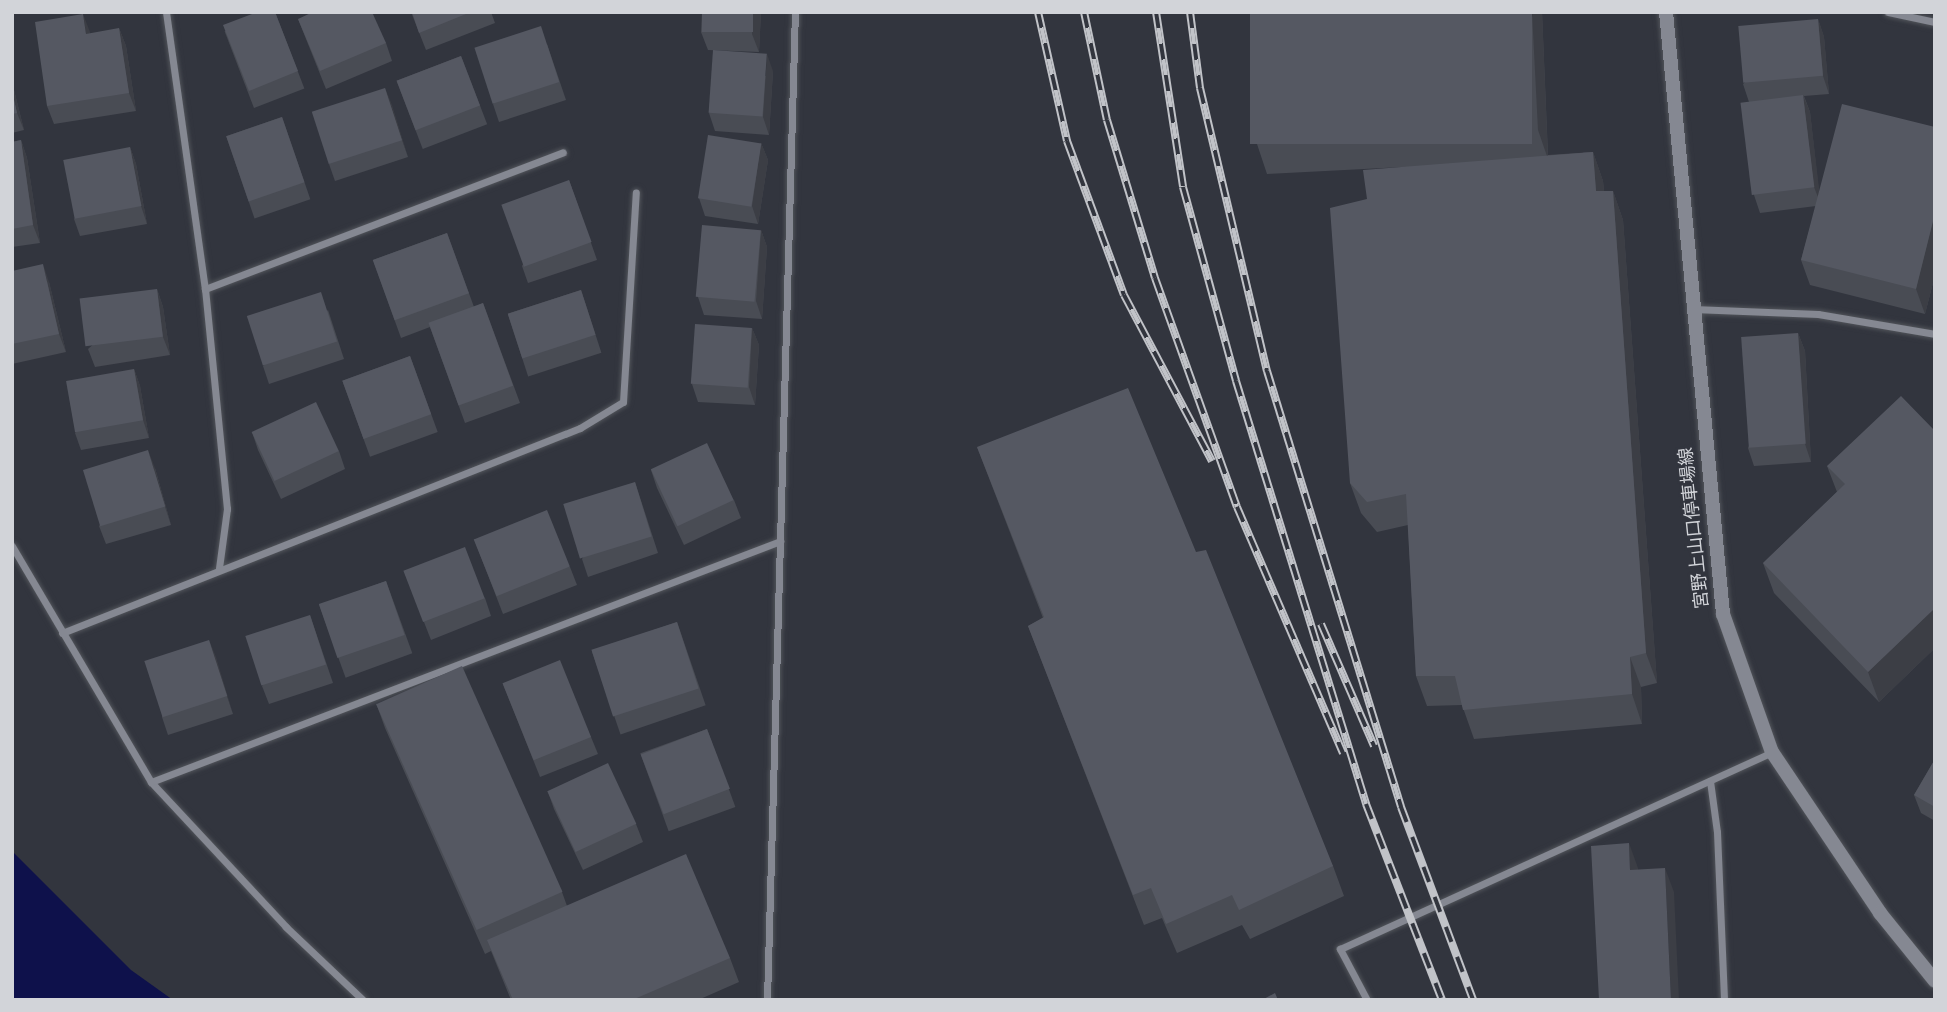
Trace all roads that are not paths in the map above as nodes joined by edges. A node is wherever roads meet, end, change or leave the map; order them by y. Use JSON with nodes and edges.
{"nodes":[{"id":1,"x":166,"y":12,"type":"edge"},
{"id":2,"x":795,"y":12,"type":"edge"},
{"id":3,"x":1666,"y":12,"type":"edge"},
{"id":4,"x":1888,"y":12,"type":"edge"},
{"id":5,"x":1935,"y":22,"type":"edge"},
{"id":6,"x":563,"y":152,"type":"dead end"},
{"id":7,"x":636,"y":192,"type":"dead end"},
{"id":8,"x":205,"y":289,"type":"junction"},
{"id":9,"x":1692,"y":309,"type":"junction"},
{"id":10,"x":1935,"y":334,"type":"edge"},
{"id":11,"x":780,"y":541,"type":"junction"},
{"id":12,"x":12,"y":546,"type":"edge"},
{"id":13,"x":219,"y":568,"type":"junction"},
{"id":14,"x":62,"y":633,"type":"junction"},
{"id":15,"x":1772,"y":752,"type":"junction"},
{"id":16,"x":1710,"y":781,"type":"junction"},
{"id":17,"x":151,"y":782,"type":"junction"},
{"id":18,"x":1935,"y":981,"type":"edge"},
{"id":19,"x":362,"y":1000,"type":"edge"},
{"id":20,"x":767,"y":1000,"type":"edge"},
{"id":21,"x":1367,"y":1000,"type":"edge"},
{"id":22,"x":1724,"y":1000,"type":"edge"}],
"edges":[{"from":1,"to":8,"type":"street"},
{"from":2,"to":11,"type":"street"},
{"from":3,"to":9,"type":"main road","name":"宮野上山口停車場線"},
{"from":4,"to":5,"type":"street"},
{"from":6,"to":8,"type":"street"},
{"from":7,"to":13,"type":"street"},
{"from":8,"to":13,"type":"street"},
{"from":9,"to":10,"type":"street"},
{"from":9,"to":15,"type":"main road","name":"宮野上山口停車場線"},
{"from":11,"to":17,"type":"street"},
{"from":11,"to":20,"type":"street"},
{"from":12,"to":14,"type":"street"},
{"from":13,"to":14,"type":"street"},
{"from":14,"to":17,"type":"street"},
{"from":15,"to":16,"type":"street"},
{"from":15,"to":18,"type":"main road","name":"宮野上山口停車場線"},
{"from":16,"to":21,"type":"street"},
{"from":16,"to":22,"type":"street"},
{"from":17,"to":19,"type":"street"}]}
